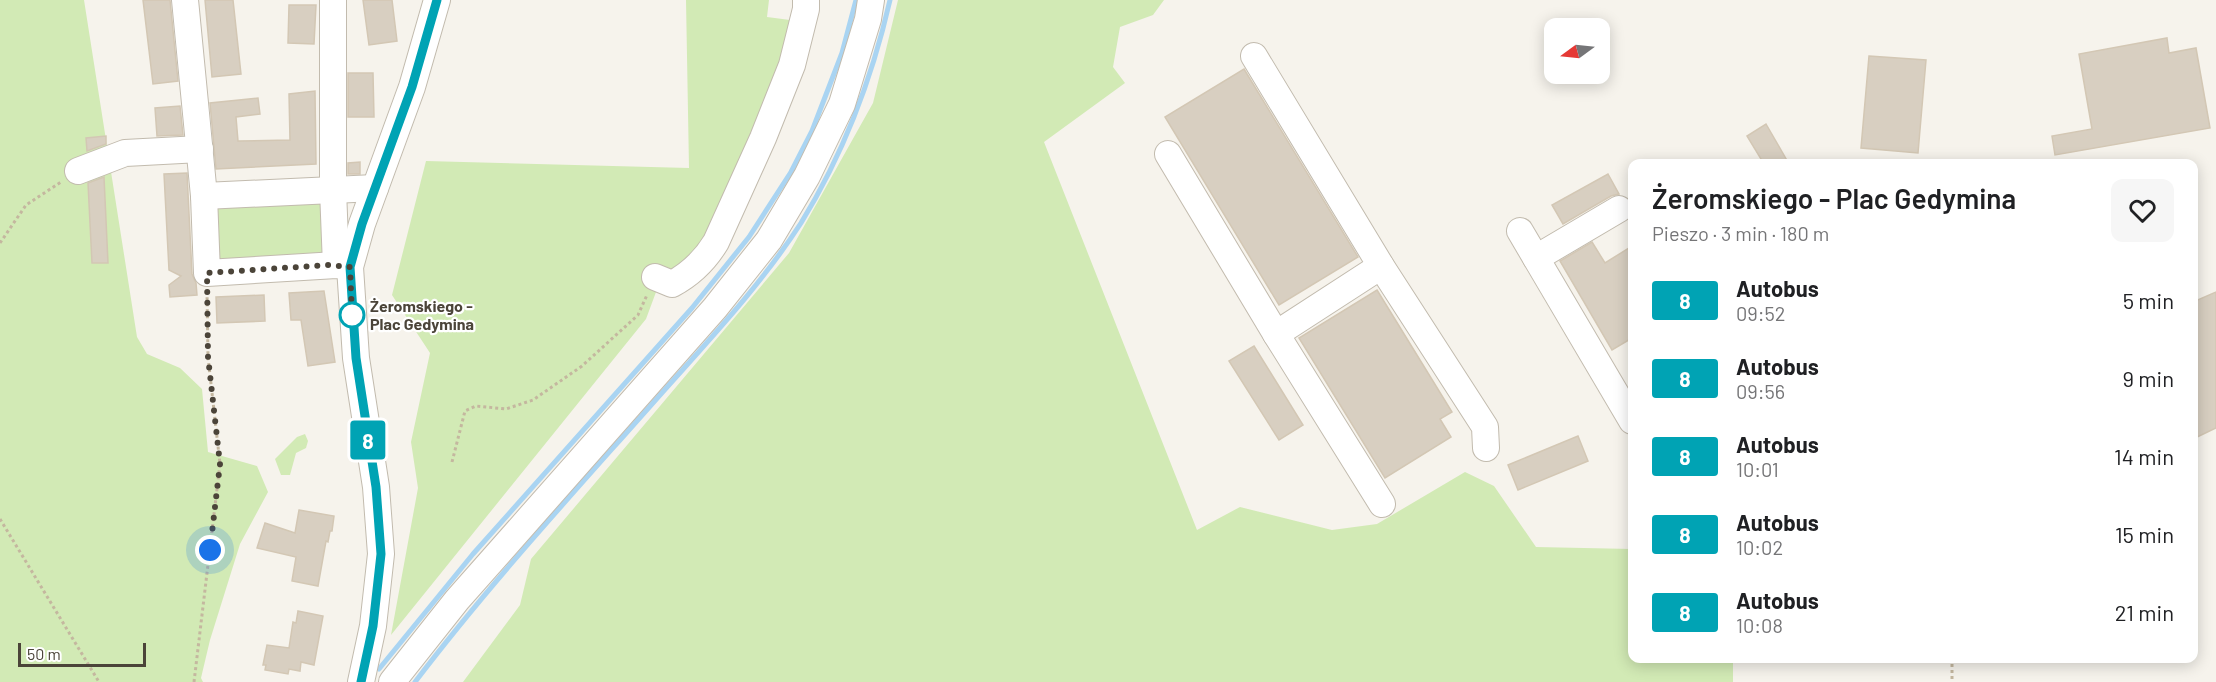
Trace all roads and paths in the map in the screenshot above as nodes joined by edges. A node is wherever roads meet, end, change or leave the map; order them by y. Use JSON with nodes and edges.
{"nodes":[{"id":1,"x":185,"y":0,"type":"edge"},
{"id":2,"x":333,"y":0,"type":"edge"},
{"id":3,"x":437,"y":0,"type":"edge"},
{"id":4,"x":806,"y":0,"type":"edge"},
{"id":5,"x":871,"y":0,"type":"edge"},
{"id":6,"x":1254,"y":56,"type":"dead end"},
{"id":7,"x":200,"y":149,"type":"junction"},
{"id":8,"x":1168,"y":153,"type":"dead end"},
{"id":9,"x":78,"y":171,"type":"joint"},
{"id":10,"x":375,"y":188,"type":"junction"},
{"id":11,"x":333,"y":190,"type":"junction"},
{"id":12,"x":204,"y":196,"type":"junction"},
{"id":13,"x":1619,"y":209,"type":"dead end"},
{"id":14,"x":1520,"y":231,"type":"dead end"},
{"id":15,"x":0,"y":243,"type":"edge"},
{"id":16,"x":1536,"y":258,"type":"junction"},
{"id":17,"x":343,"y":266,"type":"junction"},
{"id":18,"x":1381,"y":266,"type":"junction"},
{"id":19,"x":207,"y":273,"type":"junction"},
{"id":20,"x":655,"y":277,"type":"joint"},
{"id":21,"x":1276,"y":334,"type":"junction"},
{"id":22,"x":1628,"y":414,"type":"edge"},
{"id":23,"x":1486,"y":448,"type":"dead end"},
{"id":24,"x":452,"y":462,"type":"dead end"},
{"id":25,"x":1382,"y":504,"type":"dead end"},
{"id":26,"x":0,"y":519,"type":"edge"},
{"id":27,"x":1952,"y":663,"type":"edge"},
{"id":28,"x":99,"y":682,"type":"edge"},
{"id":29,"x":194,"y":682,"type":"edge"},
{"id":30,"x":361,"y":682,"type":"edge"},
{"id":31,"x":392,"y":682,"type":"edge"},
{"id":32,"x":1953,"y":682,"type":"edge"}],
"edges":[{"from":1,"to":7,"type":"street"},
{"from":2,"to":11,"type":"street"},
{"from":3,"to":10,"type":"street"},
{"from":4,"to":20,"type":"street"},
{"from":5,"to":31,"type":"street"},
{"from":6,"to":18,"type":"street"},
{"from":7,"to":9,"type":"street"},
{"from":7,"to":12,"type":"street"},
{"from":8,"to":21,"type":"street"},
{"from":9,"to":15,"type":"path"},
{"from":10,"to":11,"type":"street"},
{"from":10,"to":17,"type":"street"},
{"from":11,"to":12,"type":"street"},
{"from":11,"to":17,"type":"street"},
{"from":12,"to":19,"type":"street"},
{"from":13,"to":16,"type":"street"},
{"from":14,"to":16,"type":"street"},
{"from":16,"to":22,"type":"street"},
{"from":17,"to":19,"type":"street"},
{"from":17,"to":30,"type":"street"},
{"from":18,"to":21,"type":"street"},
{"from":18,"to":23,"type":"street"},
{"from":19,"to":29,"type":"path"},
{"from":20,"to":24,"type":"path"},
{"from":21,"to":25,"type":"street"},
{"from":26,"to":28,"type":"path"},
{"from":27,"to":32,"type":"path"}]}
